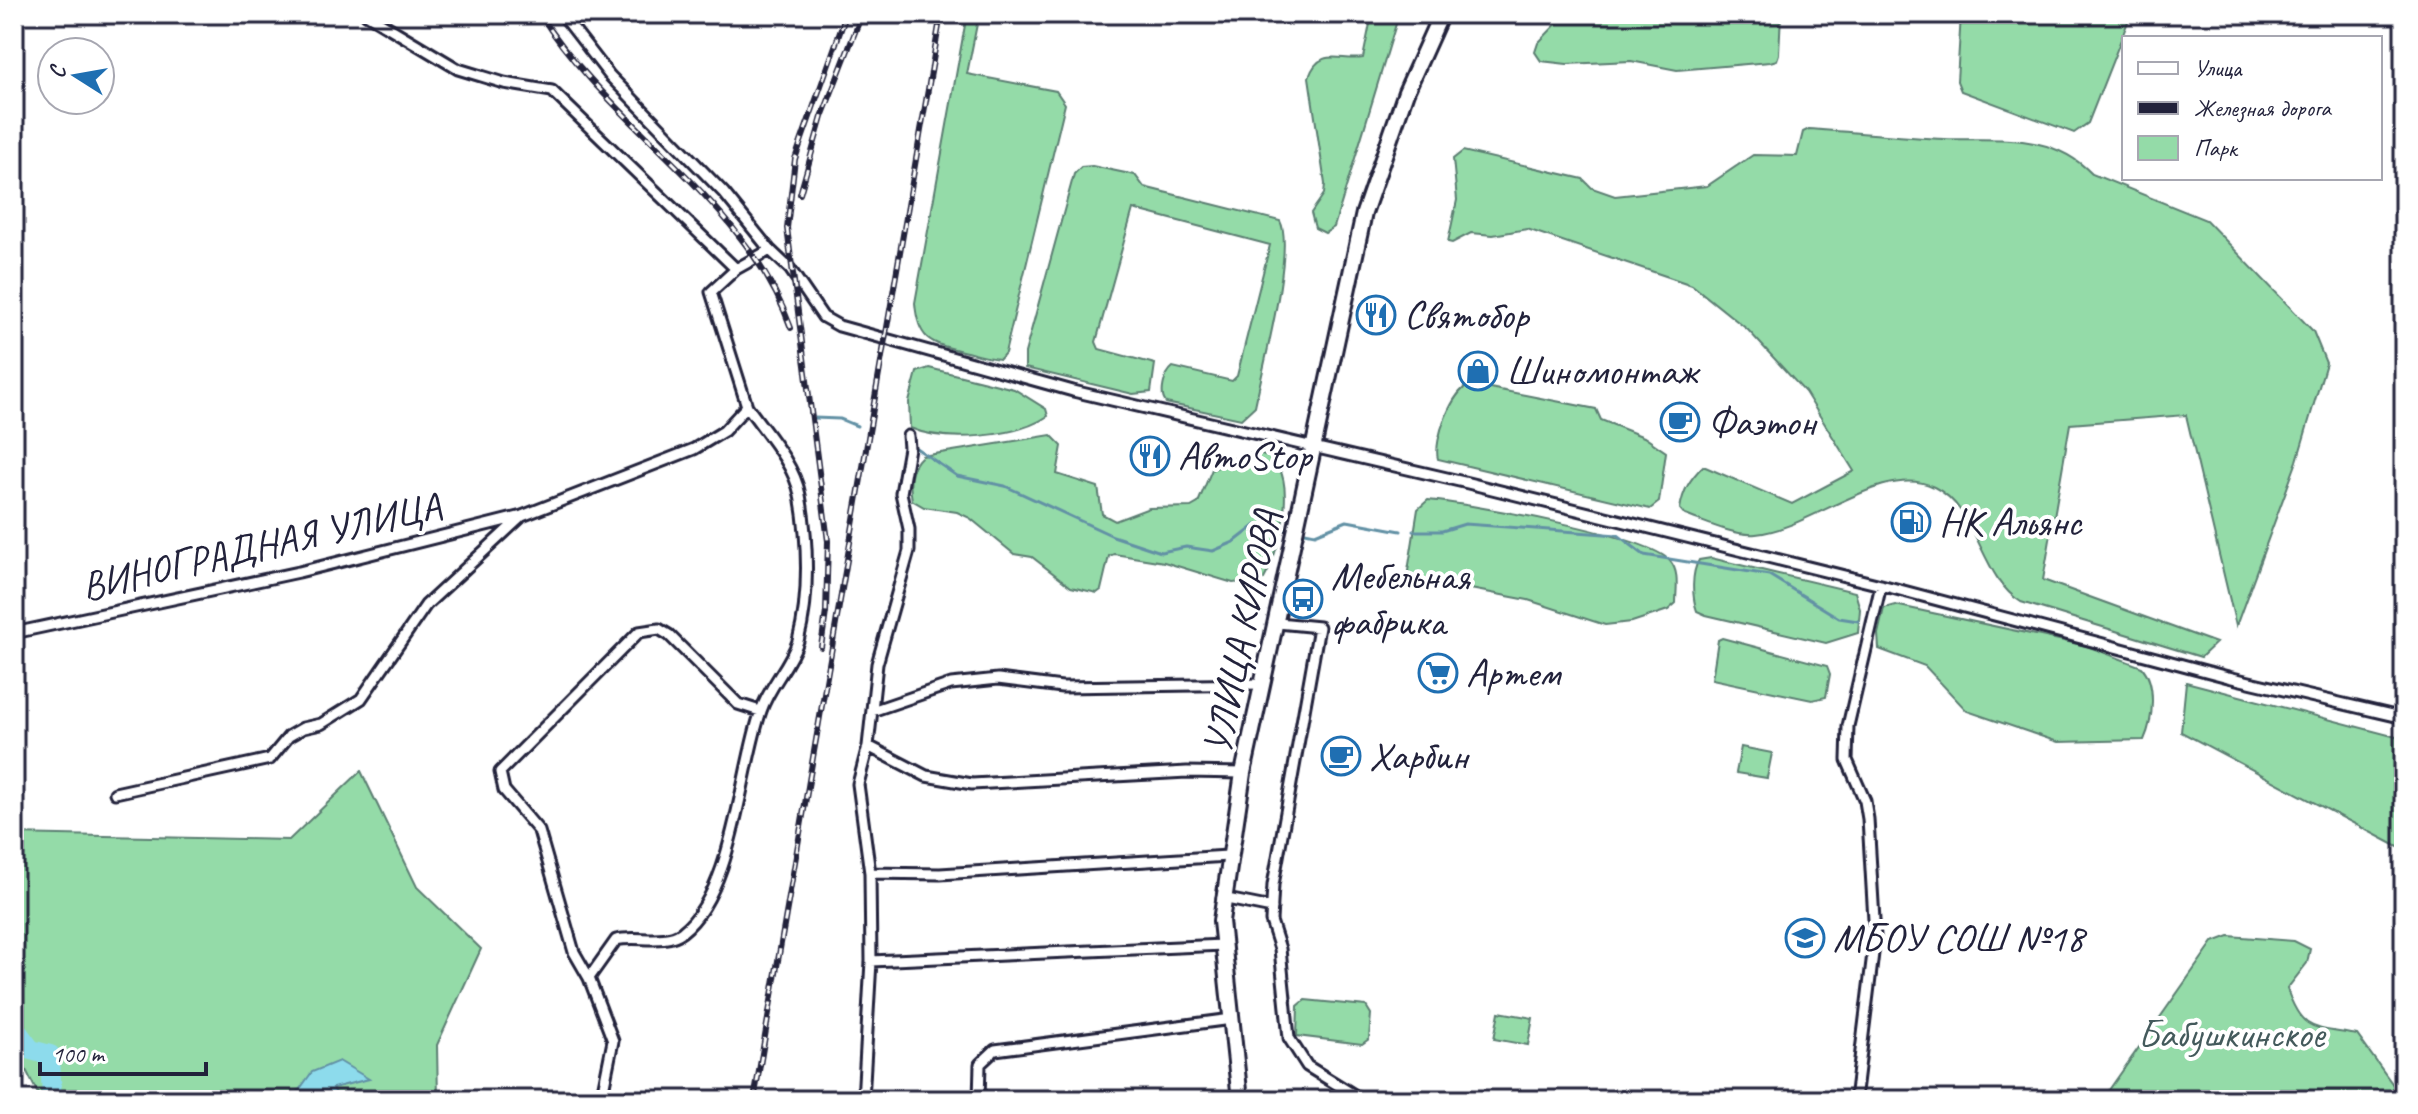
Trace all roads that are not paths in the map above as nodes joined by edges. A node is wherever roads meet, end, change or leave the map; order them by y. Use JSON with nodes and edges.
{"nodes":[{"id":1,"x":366,"y":14,"type":"edge"},
{"id":2,"x":562,"y":14,"type":"edge"},
{"id":3,"x":1441,"y":14,"type":"edge"},
{"id":4,"x":770,"y":250,"type":"junction"},
{"id":5,"x":736,"y":269,"type":"junction"},
{"id":6,"x":747,"y":406,"type":"junction"},
{"id":7,"x":908,"y":436,"type":"dead end"},
{"id":8,"x":1313,"y":449,"type":"junction"},
{"id":9,"x":522,"y":516,"type":"junction"},
{"id":10,"x":1881,"y":585,"type":"junction"},
{"id":11,"x":1278,"y":623,"type":"junction"},
{"id":12,"x":14,"y":633,"type":"edge"},
{"id":13,"x":1263,"y":684,"type":"junction"},
{"id":14,"x":760,"y":711,"type":"junction"},
{"id":15,"x":872,"y":711,"type":"junction"},
{"id":16,"x":2404,"y":718,"type":"edge"},
{"id":17,"x":868,"y":746,"type":"junction"},
{"id":18,"x":1243,"y":773,"type":"junction"},
{"id":19,"x":115,"y":793,"type":"dead end"},
{"id":20,"x":1228,"y":856,"type":"junction"},
{"id":21,"x":870,"y":873,"type":"junction"},
{"id":22,"x":1222,"y":898,"type":"junction"},
{"id":23,"x":1272,"y":908,"type":"junction"},
{"id":24,"x":1223,"y":945,"type":"junction"},
{"id":25,"x":871,"y":961,"type":"junction"},
{"id":26,"x":589,"y":978,"type":"junction"},
{"id":27,"x":1232,"y":1019,"type":"junction"},
{"id":28,"x":601,"y":1100,"type":"edge"},
{"id":29,"x":863,"y":1100,"type":"edge"},
{"id":30,"x":979,"y":1100,"type":"edge"},
{"id":31,"x":1240,"y":1100,"type":"edge"},
{"id":32,"x":1362,"y":1100,"type":"edge"},
{"id":33,"x":1855,"y":1100,"type":"edge"}],
"edges":[{"from":1,"to":5,"type":"street"},
{"from":2,"to":4,"type":"street"},
{"from":3,"to":8,"type":"main road","name":"УЛИЦА КИРОВА"},
{"from":4,"to":5,"type":"street"},
{"from":4,"to":8,"type":"street"},
{"from":5,"to":6,"type":"street"},
{"from":6,"to":9,"type":"street","name":"ВИНОГРАДНАЯ УЛИЦА"},
{"from":6,"to":14,"type":"street"},
{"from":7,"to":15,"type":"street"},
{"from":8,"to":10,"type":"street"},
{"from":8,"to":11,"type":"main road","name":"УЛИЦА КИРОВА"},
{"from":9,"to":12,"type":"street","name":"ВИНОГРАДНАЯ УЛИЦА"},
{"from":9,"to":19,"type":"street","name":"ВИНОГРАДНАЯ УЛИЦА"},
{"from":10,"to":16,"type":"street"},
{"from":10,"to":33,"type":"street"},
{"from":11,"to":13,"type":"main road","name":"УЛИЦА КИРОВА"},
{"from":11,"to":23,"type":"street"},
{"from":13,"to":15,"type":"street"},
{"from":13,"to":18,"type":"main road","name":"УЛИЦА КИРОВА"},
{"from":14,"to":26,"type":"street"},
{"from":14,"to":26,"type":"street"},
{"from":15,"to":17,"type":"street"},
{"from":17,"to":18,"type":"street"},
{"from":17,"to":21,"type":"street"},
{"from":18,"to":20,"type":"main road","name":"УЛИЦА КИРОВА"},
{"from":20,"to":21,"type":"street"},
{"from":20,"to":22,"type":"main road","name":"УЛИЦА КИРОВА"},
{"from":21,"to":25,"type":"street"},
{"from":22,"to":23,"type":"street"},
{"from":22,"to":24,"type":"main road","name":"УЛИЦА КИРОВА"},
{"from":23,"to":32,"type":"street"},
{"from":24,"to":25,"type":"street"},
{"from":24,"to":27,"type":"main road","name":"УЛИЦА КИРОВА"},
{"from":25,"to":29,"type":"street"},
{"from":26,"to":28,"type":"street"},
{"from":27,"to":30,"type":"street"},
{"from":27,"to":31,"type":"main road","name":"УЛИЦА КИРОВА"}]}
